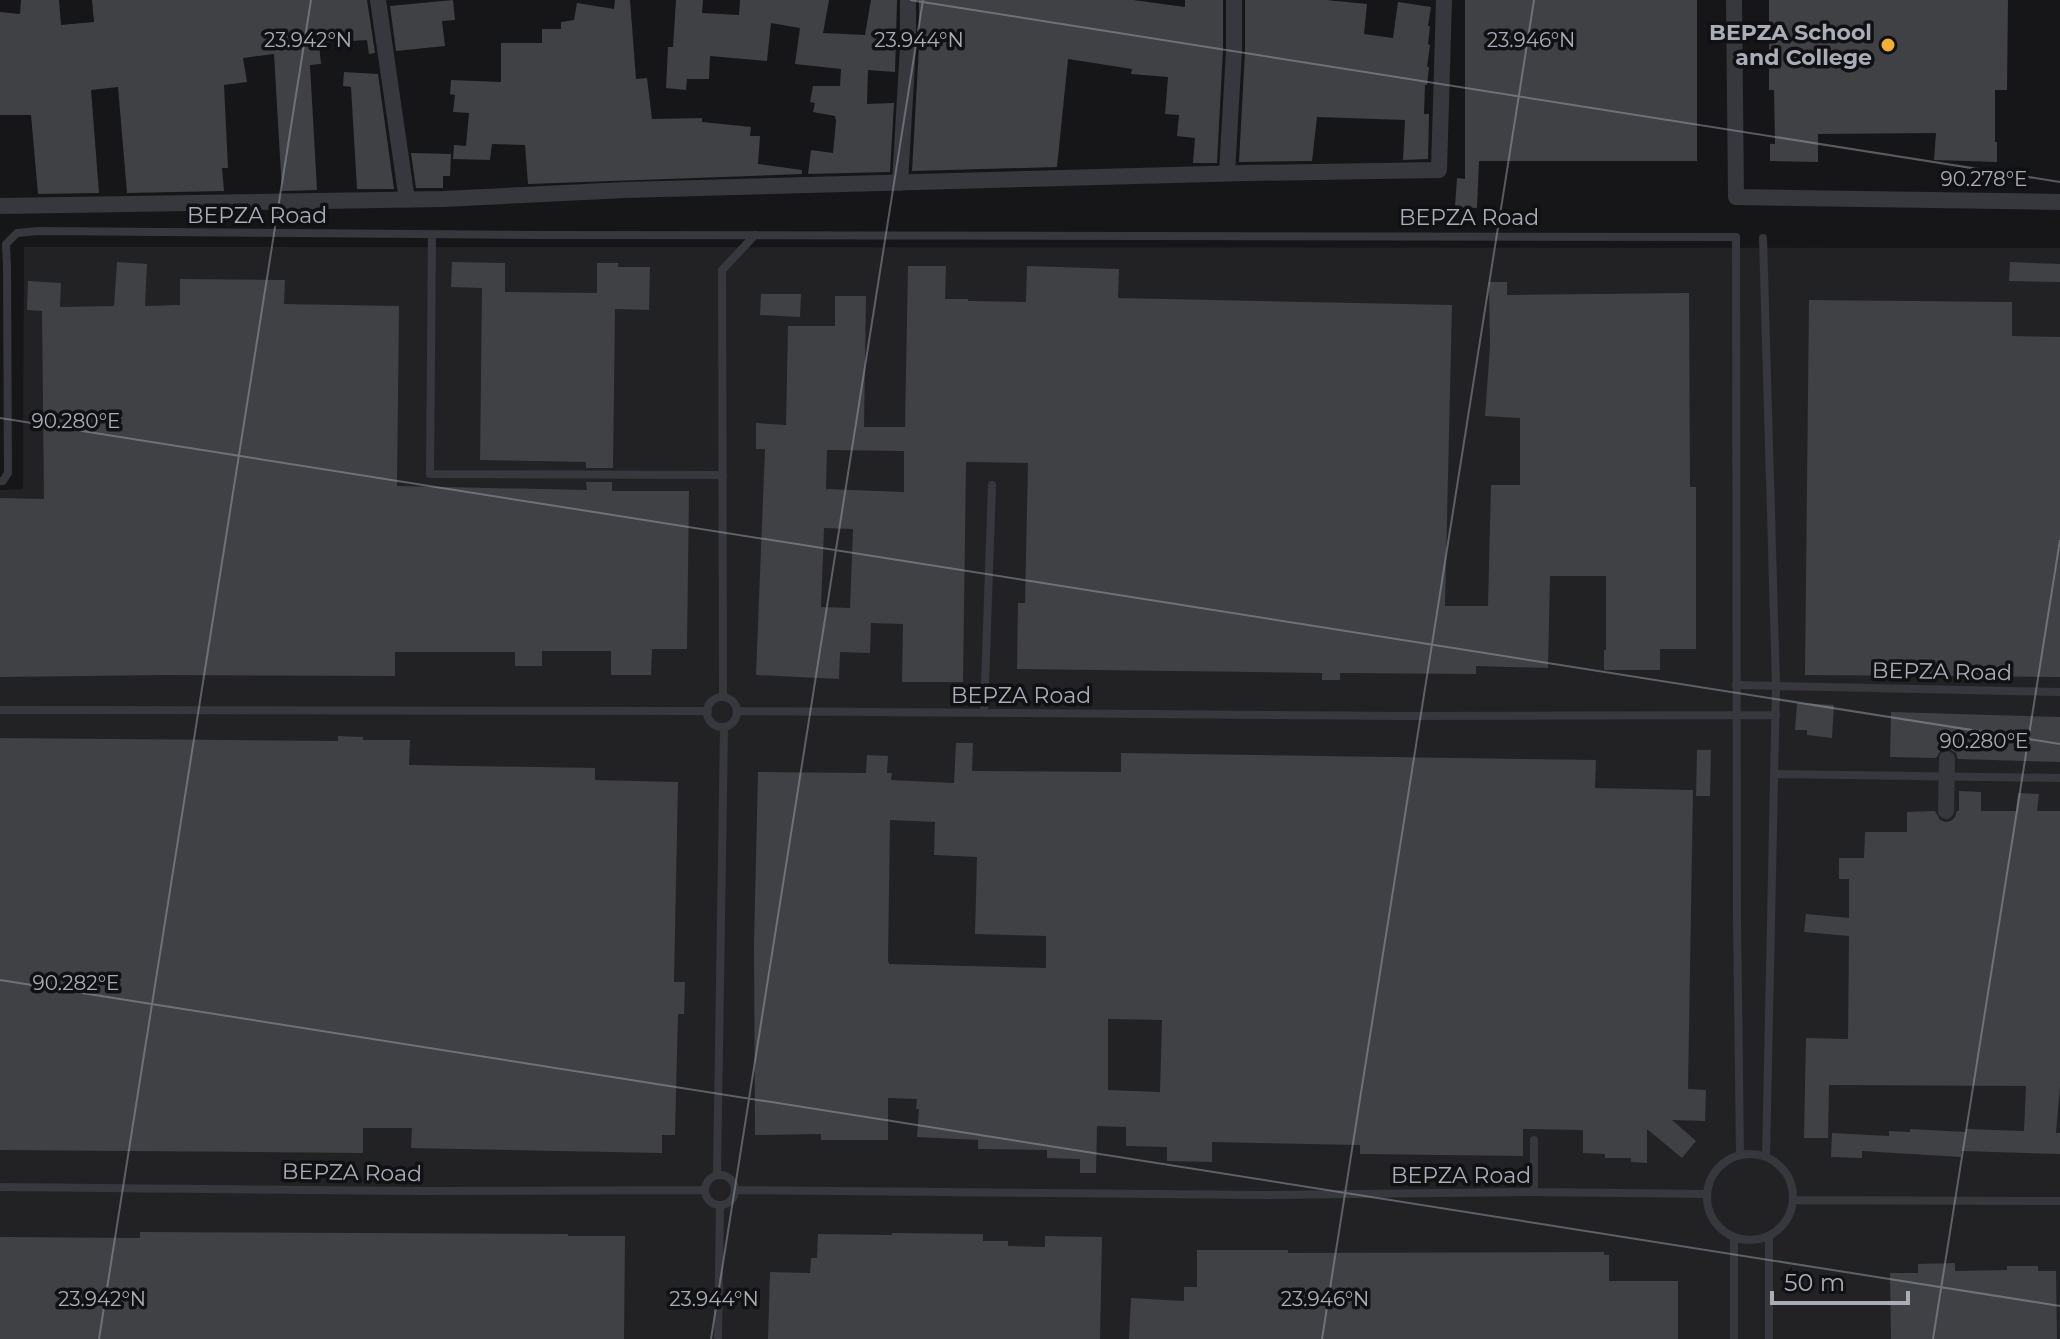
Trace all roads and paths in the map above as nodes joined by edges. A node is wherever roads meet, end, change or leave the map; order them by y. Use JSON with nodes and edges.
{"nodes":[{"id":1,"x":378,"y":0,"type":"edge"},
{"id":2,"x":908,"y":0,"type":"edge"},
{"id":3,"x":1234,"y":0,"type":"edge"},
{"id":4,"x":1444,"y":0,"type":"edge"},
{"id":5,"x":1734,"y":0,"type":"edge"},
{"id":6,"x":1227,"y":173,"type":"junction"},
{"id":7,"x":900,"y":183,"type":"junction"},
{"id":8,"x":407,"y":200,"type":"junction"},
{"id":9,"x":2060,"y":202,"type":"edge"},
{"id":10,"x":0,"y":206,"type":"edge"},
{"id":11,"x":432,"y":234,"type":"junction"},
{"id":12,"x":755,"y":235,"type":"junction"},
{"id":13,"x":1763,"y":238,"type":"dead end"},
{"id":14,"x":723,"y":475,"type":"junction"},
{"id":15,"x":0,"y":481,"type":"edge"},
{"id":16,"x":992,"y":485,"type":"dead end"},
{"id":17,"x":1736,"y":685,"type":"junction"},
{"id":18,"x":1776,"y":686,"type":"junction"},
{"id":19,"x":2060,"y":692,"type":"edge"},
{"id":20,"x":723,"y":697,"type":"junction"},
{"id":21,"x":0,"y":710,"type":"edge"},
{"id":22,"x":708,"y":711,"type":"junction"},
{"id":23,"x":737,"y":711,"type":"junction"},
{"id":24,"x":984,"y":713,"type":"junction"},
{"id":25,"x":1736,"y":715,"type":"junction"},
{"id":26,"x":1776,"y":715,"type":"junction"},
{"id":27,"x":724,"y":727,"type":"junction"},
{"id":28,"x":1947,"y":759,"type":"dead end"},
{"id":29,"x":1775,"y":774,"type":"junction"},
{"id":30,"x":2060,"y":778,"type":"edge"},
{"id":31,"x":1946,"y":811,"type":"dead end"},
{"id":32,"x":1534,"y":1140,"type":"dead end"},
{"id":33,"x":1740,"y":1155,"type":"junction"},
{"id":34,"x":1766,"y":1157,"type":"junction"},
{"id":35,"x":717,"y":1175,"type":"junction"},
{"id":36,"x":0,"y":1187,"type":"edge"},
{"id":37,"x":705,"y":1190,"type":"junction"},
{"id":38,"x":735,"y":1190,"type":"junction"},
{"id":39,"x":1534,"y":1192,"type":"junction"},
{"id":40,"x":1707,"y":1194,"type":"junction"},
{"id":41,"x":1793,"y":1200,"type":"junction"},
{"id":42,"x":2060,"y":1201,"type":"edge"},
{"id":43,"x":720,"y":1205,"type":"junction"},
{"id":44,"x":1769,"y":1236,"type":"junction"},
{"id":45,"x":1734,"y":1237,"type":"junction"},
{"id":46,"x":718,"y":1339,"type":"edge"},
{"id":47,"x":1734,"y":1339,"type":"edge"},
{"id":48,"x":1769,"y":1339,"type":"edge"}],
"edges":[{"from":1,"to":8,"type":"street"},
{"from":2,"to":7,"type":"street"},
{"from":3,"to":6,"type":"street"},
{"from":4,"to":6,"type":"street"},
{"from":5,"to":9,"type":"street"},
{"from":6,"to":7,"type":"street"},
{"from":7,"to":8,"type":"street"},
{"from":8,"to":10,"type":"street"},
{"from":11,"to":12,"type":"lane","name":"BEPZA Road"},
{"from":11,"to":14,"type":"lane"},
{"from":11,"to":15,"type":"lane","name":"BEPZA Road"},
{"from":12,"to":14,"type":"lane"},
{"from":12,"to":17,"type":"lane","name":"BEPZA Road"},
{"from":13,"to":18,"type":"lane"},
{"from":14,"to":20,"type":"lane"},
{"from":16,"to":24,"type":"lane"},
{"from":17,"to":18,"type":"lane","name":"BEPZA Road"},
{"from":17,"to":25,"type":"lane","name":"BEPZA Road"},
{"from":18,"to":19,"type":"lane","name":"BEPZA Road"},
{"from":18,"to":26,"type":"lane"},
{"from":20,"to":22,"type":"lane"},
{"from":20,"to":23,"type":"lane"},
{"from":21,"to":22,"type":"lane"},
{"from":22,"to":27,"type":"lane"},
{"from":23,"to":24,"type":"lane","name":"BEPZA Road"},
{"from":23,"to":27,"type":"lane"},
{"from":24,"to":25,"type":"lane","name":"BEPZA Road"},
{"from":25,"to":26,"type":"lane","name":"BEPZA Road"},
{"from":25,"to":33,"type":"lane","name":"BEPZA Road"},
{"from":26,"to":29,"type":"lane"},
{"from":27,"to":35,"type":"lane"},
{"from":28,"to":31,"type":"street"},
{"from":29,"to":30,"type":"lane"},
{"from":29,"to":34,"type":"lane"},
{"from":32,"to":39,"type":"lane"},
{"from":33,"to":34,"type":"lane"},
{"from":33,"to":40,"type":"lane"},
{"from":34,"to":41,"type":"lane"},
{"from":35,"to":37,"type":"lane"},
{"from":35,"to":38,"type":"lane"},
{"from":36,"to":37,"type":"lane","name":"BEPZA Road"},
{"from":37,"to":43,"type":"lane"},
{"from":38,"to":39,"type":"lane","name":"BEPZA Road"},
{"from":38,"to":43,"type":"lane"},
{"from":39,"to":40,"type":"lane","name":"BEPZA Road"},
{"from":40,"to":45,"type":"lane"},
{"from":41,"to":42,"type":"lane"},
{"from":41,"to":44,"type":"lane"},
{"from":43,"to":46,"type":"lane"},
{"from":44,"to":45,"type":"lane"},
{"from":44,"to":48,"type":"lane"},
{"from":45,"to":47,"type":"lane"}]}
